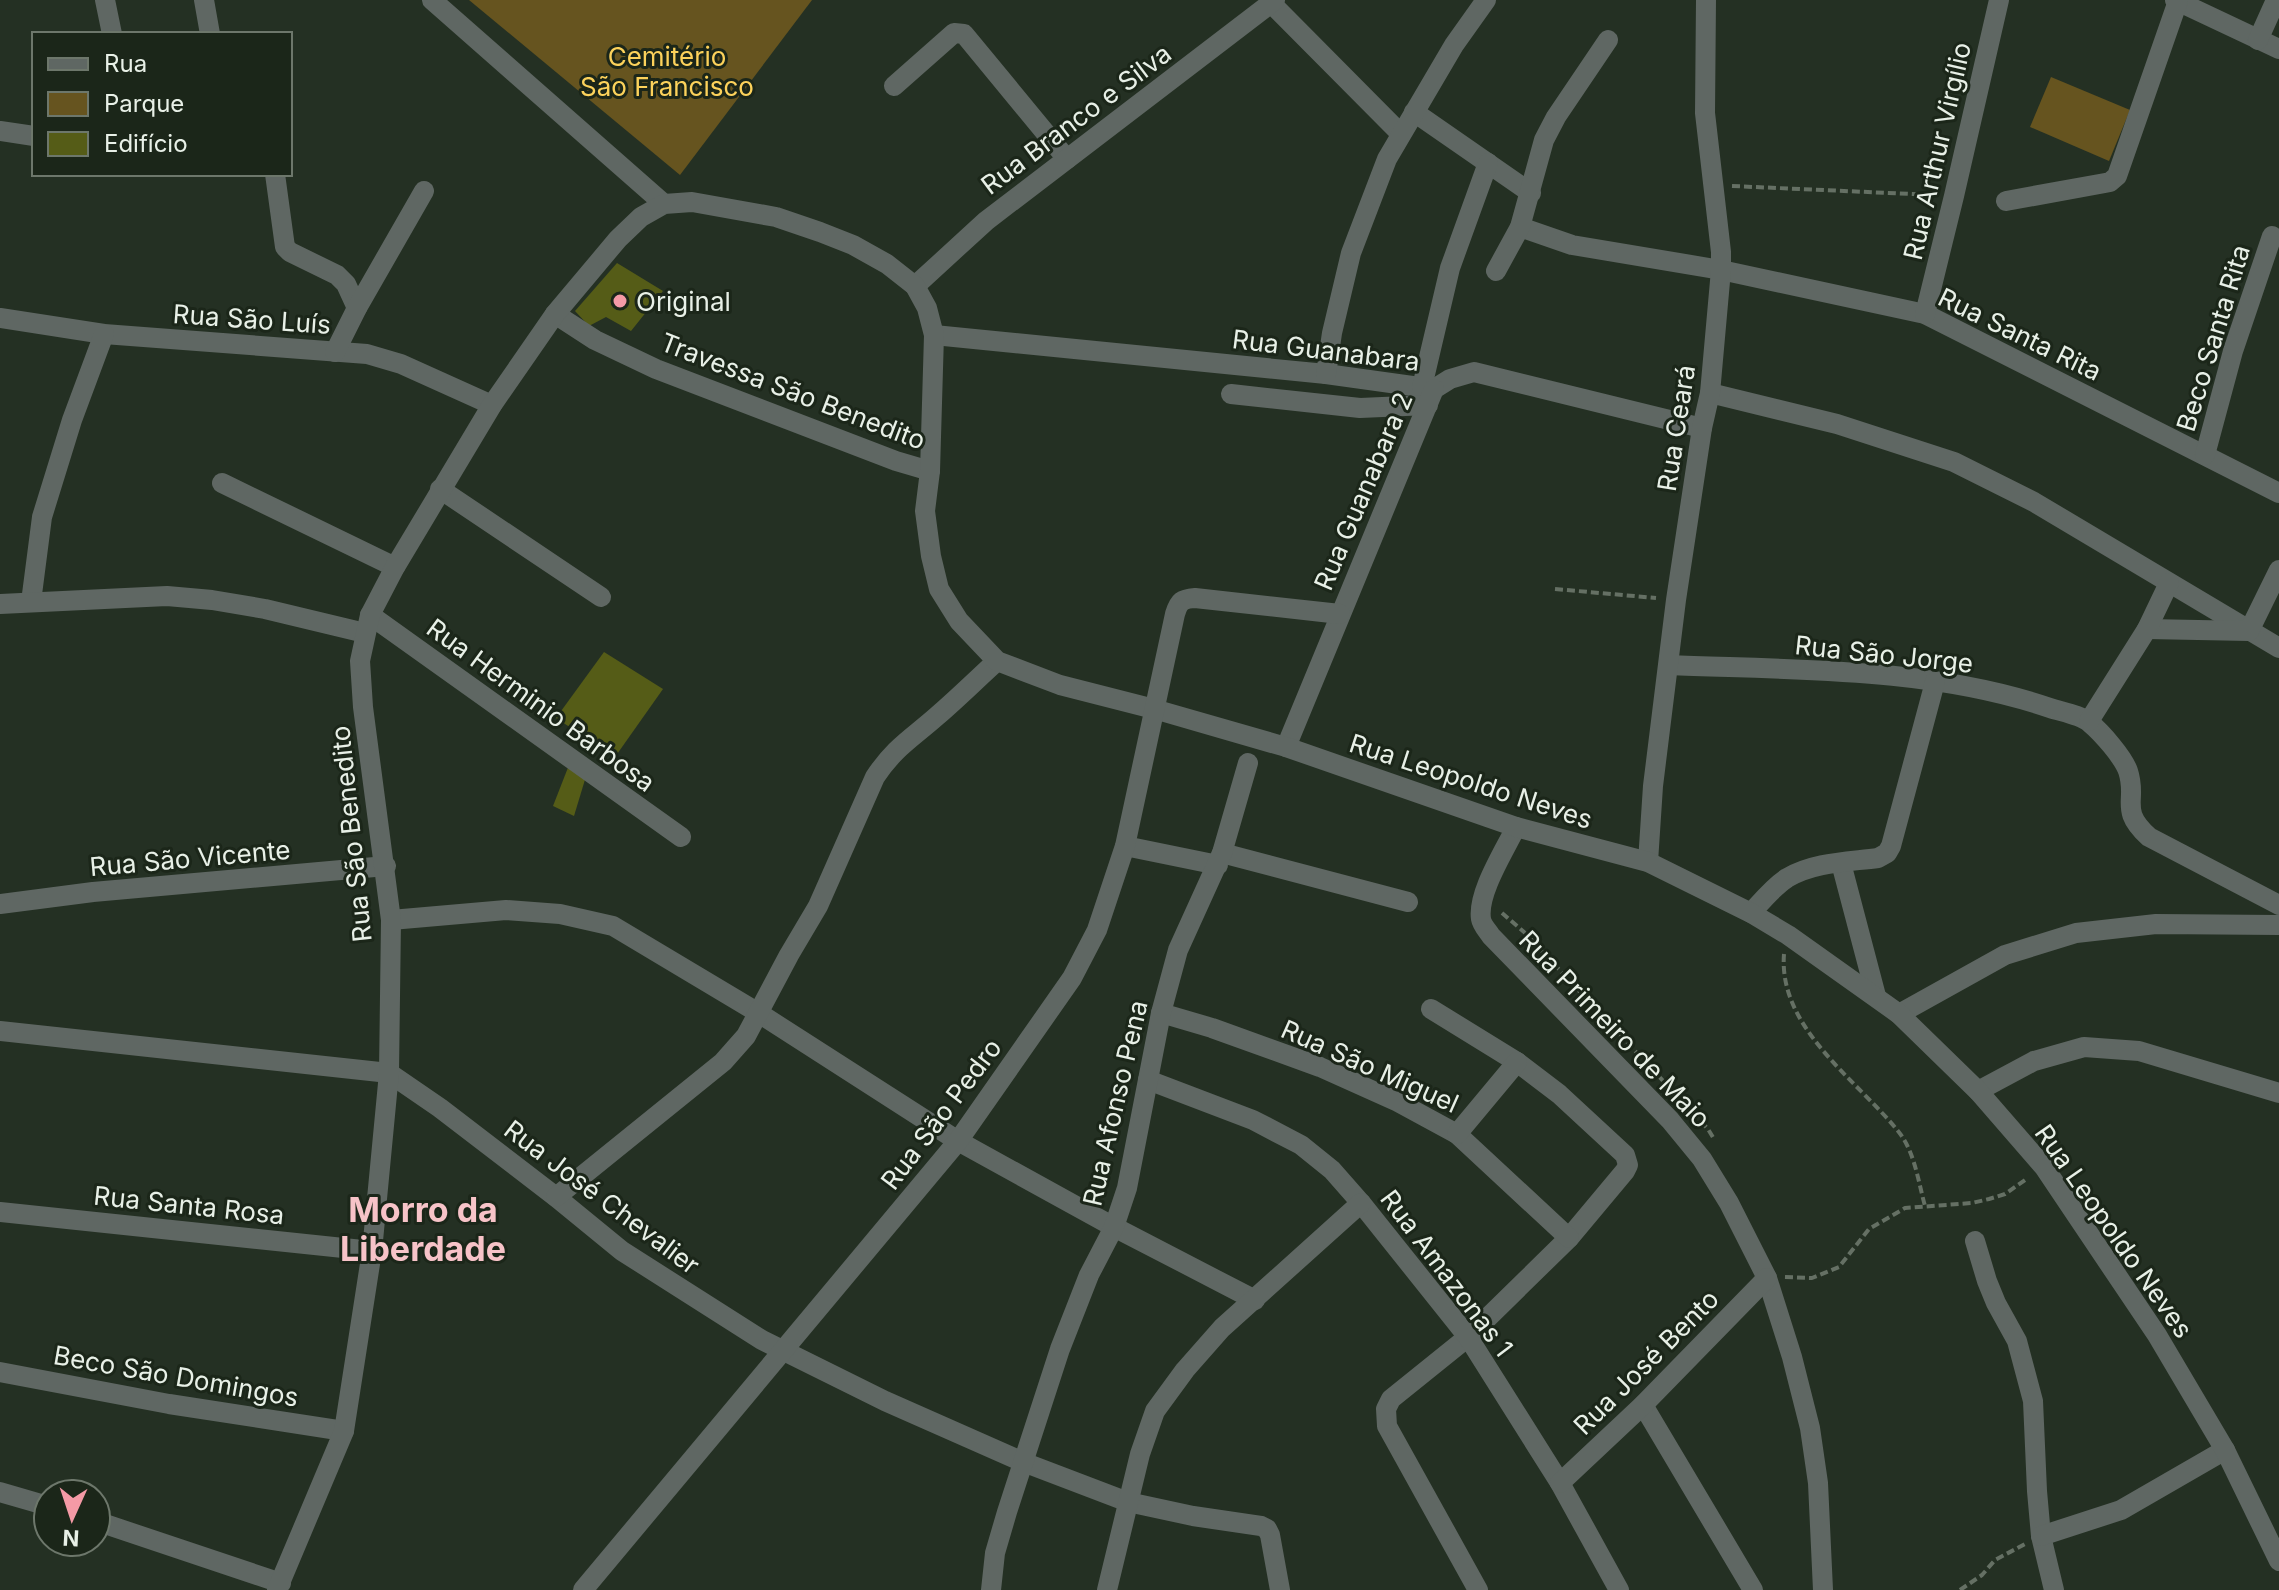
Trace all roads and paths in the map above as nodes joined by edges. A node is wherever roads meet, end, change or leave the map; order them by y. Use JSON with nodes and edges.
{"nodes":[{"id":1,"x":105,"y":0,"type":"edge"},
{"id":2,"x":204,"y":0,"type":"edge"},
{"id":3,"x":1486,"y":0,"type":"edge"},
{"id":4,"x":1706,"y":0,"type":"edge"},
{"id":5,"x":1999,"y":0,"type":"edge"},
{"id":6,"x":2276,"y":0,"type":"edge"},
{"id":7,"x":436,"y":1,"type":"edge"},
{"id":8,"x":2176,"y":1,"type":"edge"},
{"id":9,"x":1273,"y":2,"type":"edge"},
{"id":10,"x":112,"y":32,"type":"edge"},
{"id":11,"x":210,"y":32,"type":"edge"},
{"id":12,"x":1608,"y":40,"type":"dead end"},
{"id":13,"x":2258,"y":40,"type":"junction"},
{"id":14,"x":2279,"y":49,"type":"edge"},
{"id":15,"x":894,"y":86,"type":"dead end"},
{"id":16,"x":1414,"y":112,"type":"junction"},
{"id":17,"x":0,"y":131,"type":"edge"},
{"id":18,"x":1401,"y":134,"type":"junction"},
{"id":19,"x":32,"y":136,"type":"edge"},
{"id":20,"x":1067,"y":159,"type":"junction"},
{"id":21,"x":1488,"y":163,"type":"junction"},
{"id":22,"x":275,"y":176,"type":"edge"},
{"id":23,"x":1713,"y":185,"type":"junction"},
{"id":24,"x":424,"y":191,"type":"dead end"},
{"id":25,"x":1531,"y":193,"type":"junction"},
{"id":26,"x":1954,"y":196,"type":"junction"},
{"id":27,"x":2006,"y":201,"type":"dead end"},
{"id":28,"x":664,"y":204,"type":"junction"},
{"id":29,"x":1520,"y":227,"type":"junction"},
{"id":30,"x":2272,"y":236,"type":"dead end"},
{"id":31,"x":1721,"y":270,"type":"junction"},
{"id":32,"x":1496,"y":271,"type":"dead end"},
{"id":33,"x":915,"y":286,"type":"junction"},
{"id":34,"x":357,"y":308,"type":"junction"},
{"id":35,"x":555,"y":314,"type":"junction"},
{"id":36,"x":1925,"y":314,"type":"junction"},
{"id":37,"x":0,"y":318,"type":"edge"},
{"id":38,"x":104,"y":334,"type":"junction"},
{"id":39,"x":934,"y":335,"type":"junction"},
{"id":40,"x":335,"y":352,"type":"junction"},
{"id":41,"x":1326,"y":374,"type":"junction"},
{"id":42,"x":1710,"y":393,"type":"junction"},
{"id":43,"x":1231,"y":394,"type":"dead end"},
{"id":44,"x":1428,"y":394,"type":"junction"},
{"id":45,"x":492,"y":405,"type":"junction"},
{"id":46,"x":1702,"y":428,"type":"junction"},
{"id":47,"x":2205,"y":455,"type":"junction"},
{"id":48,"x":930,"y":471,"type":"junction"},
{"id":49,"x":222,"y":483,"type":"dead end"},
{"id":50,"x":440,"y":489,"type":"junction"},
{"id":51,"x":2279,"y":493,"type":"edge"},
{"id":52,"x":395,"y":567,"type":"junction"},
{"id":53,"x":2279,"y":570,"type":"edge"},
{"id":54,"x":2169,"y":583,"type":"junction"},
{"id":55,"x":1555,"y":589,"type":"dead end"},
{"id":56,"x":601,"y":597,"type":"dead end"},
{"id":57,"x":1676,"y":600,"type":"junction"},
{"id":58,"x":31,"y":602,"type":"junction"},
{"id":59,"x":0,"y":604,"type":"edge"},
{"id":60,"x":1340,"y":614,"type":"junction"},
{"id":61,"x":368,"y":624,"type":"junction"},
{"id":62,"x":2147,"y":629,"type":"junction"},
{"id":63,"x":2249,"y":631,"type":"junction"},
{"id":64,"x":2279,"y":648,"type":"edge"},
{"id":65,"x":997,"y":661,"type":"junction"},
{"id":66,"x":1669,"y":665,"type":"junction"},
{"id":67,"x":1935,"y":682,"type":"junction"},
{"id":68,"x":1154,"y":709,"type":"junction"},
{"id":69,"x":2089,"y":721,"type":"junction"},
{"id":70,"x":1286,"y":747,"type":"junction"},
{"id":71,"x":1248,"y":763,"type":"dead end"},
{"id":72,"x":1516,"y":827,"type":"junction"},
{"id":73,"x":681,"y":837,"type":"dead end"},
{"id":74,"x":1125,"y":846,"type":"junction"},
{"id":75,"x":1220,"y":859,"type":"junction"},
{"id":76,"x":1648,"y":862,"type":"junction"},
{"id":77,"x":1841,"y":863,"type":"junction"},
{"id":78,"x":386,"y":866,"type":"junction"},
{"id":79,"x":1408,"y":902,"type":"dead end"},
{"id":80,"x":0,"y":904,"type":"edge"},
{"id":81,"x":2279,"y":905,"type":"edge"},
{"id":82,"x":1751,"y":913,"type":"junction"},
{"id":83,"x":391,"y":920,"type":"junction"},
{"id":84,"x":2279,"y":925,"type":"edge"},
{"id":85,"x":1788,"y":935,"type":"junction"},
{"id":86,"x":1876,"y":996,"type":"junction"},
{"id":87,"x":1431,"y":1009,"type":"dead end"},
{"id":88,"x":757,"y":1012,"type":"junction"},
{"id":89,"x":1161,"y":1013,"type":"junction"},
{"id":90,"x":1899,"y":1014,"type":"junction"},
{"id":91,"x":0,"y":1031,"type":"edge"},
{"id":92,"x":1517,"y":1062,"type":"junction"},
{"id":93,"x":389,"y":1073,"type":"junction"},
{"id":94,"x":1148,"y":1080,"type":"junction"},
{"id":95,"x":1978,"y":1091,"type":"junction"},
{"id":96,"x":2279,"y":1093,"type":"edge"},
{"id":97,"x":1457,"y":1134,"type":"junction"},
{"id":98,"x":958,"y":1141,"type":"junction"},
{"id":99,"x":2044,"y":1167,"type":"junction"},
{"id":100,"x":556,"y":1197,"type":"junction"},
{"id":101,"x":1361,"y":1203,"type":"junction"},
{"id":102,"x":1925,"y":1206,"type":"junction"},
{"id":103,"x":0,"y":1212,"type":"edge"},
{"id":104,"x":1114,"y":1227,"type":"junction"},
{"id":105,"x":1569,"y":1238,"type":"junction"},
{"id":106,"x":1975,"y":1241,"type":"dead end"},
{"id":107,"x":372,"y":1251,"type":"junction"},
{"id":108,"x":1767,"y":1278,"type":"junction"},
{"id":109,"x":1255,"y":1300,"type":"junction"},
{"id":110,"x":1468,"y":1337,"type":"junction"},
{"id":111,"x":784,"y":1351,"type":"junction"},
{"id":112,"x":0,"y":1372,"type":"edge"},
{"id":113,"x":1643,"y":1405,"type":"junction"},
{"id":114,"x":344,"y":1431,"type":"junction"},
{"id":115,"x":2225,"y":1450,"type":"junction"},
{"id":116,"x":1023,"y":1462,"type":"junction"},
{"id":117,"x":1560,"y":1483,"type":"junction"},
{"id":118,"x":0,"y":1492,"type":"edge"},
{"id":119,"x":32,"y":1501,"type":"edge"},
{"id":120,"x":1128,"y":1502,"type":"junction"},
{"id":121,"x":112,"y":1527,"type":"edge"},
{"id":122,"x":2041,"y":1536,"type":"junction"},
{"id":123,"x":2279,"y":1561,"type":"edge"},
{"id":124,"x":279,"y":1586,"type":"edge"},
{"id":125,"x":583,"y":1590,"type":"edge"},
{"id":126,"x":991,"y":1590,"type":"edge"},
{"id":127,"x":1107,"y":1590,"type":"edge"},
{"id":128,"x":1280,"y":1590,"type":"edge"},
{"id":129,"x":1478,"y":1590,"type":"edge"},
{"id":130,"x":1619,"y":1590,"type":"edge"},
{"id":131,"x":1753,"y":1590,"type":"edge"},
{"id":132,"x":1823,"y":1590,"type":"edge"},
{"id":133,"x":1960,"y":1590,"type":"edge"},
{"id":134,"x":2054,"y":1590,"type":"edge"}],
"edges":[{"from":1,"to":10,"type":"street"},
{"from":2,"to":11,"type":"street"},
{"from":3,"to":16,"type":"street"},
{"from":4,"to":23,"type":"street","name":"Rua Ceará"},
{"from":5,"to":26,"type":"street","name":"Rua Arthur Virgílio"},
{"from":6,"to":13,"type":"street"},
{"from":7,"to":28,"type":"street"},
{"from":8,"to":13,"type":"street"},
{"from":8,"to":27,"type":"street"},
{"from":9,"to":18,"type":"street"},
{"from":9,"to":20,"type":"street","name":"Rua Branco e Silva"},
{"from":12,"to":25,"type":"street"},
{"from":13,"to":14,"type":"street"},
{"from":15,"to":20,"type":"street"},
{"from":16,"to":18,"type":"street"},
{"from":16,"to":21,"type":"street"},
{"from":17,"to":19,"type":"street"},
{"from":18,"to":41,"type":"street"},
{"from":20,"to":33,"type":"street","name":"Rua Branco e Silva"},
{"from":21,"to":25,"type":"street"},
{"from":21,"to":44,"type":"street","name":"Rua Guanabara 2"},
{"from":22,"to":34,"type":"street"},
{"from":23,"to":26,"type":"path"},
{"from":23,"to":31,"type":"street","name":"Rua Ceará"},
{"from":24,"to":34,"type":"street"},
{"from":25,"to":29,"type":"street"},
{"from":26,"to":36,"type":"street","name":"Rua Arthur Virgílio"},
{"from":28,"to":33,"type":"street","name":"Rua Leopoldo Neves"},
{"from":28,"to":35,"type":"street","name":"Rua São Benedito"},
{"from":29,"to":31,"type":"street","name":"Rua Santa Rita"},
{"from":29,"to":32,"type":"street"},
{"from":30,"to":47,"type":"street","name":"Beco Santa Rita"},
{"from":31,"to":36,"type":"street","name":"Rua Santa Rita"},
{"from":31,"to":42,"type":"street","name":"Rua Ceará"},
{"from":33,"to":39,"type":"street","name":"Rua Leopoldo Neves"},
{"from":34,"to":40,"type":"street"},
{"from":35,"to":45,"type":"street","name":"Rua São Benedito"},
{"from":35,"to":48,"type":"street","name":"Travessa São Benedito"},
{"from":36,"to":47,"type":"street","name":"Rua Santa Rita"},
{"from":37,"to":38,"type":"street","name":"Rua São Luís"},
{"from":38,"to":40,"type":"street","name":"Rua São Luís"},
{"from":38,"to":58,"type":"street"},
{"from":39,"to":41,"type":"street","name":"Rua Guanabara"},
{"from":39,"to":48,"type":"street","name":"Rua Leopoldo Neves"},
{"from":40,"to":45,"type":"street","name":"Rua São Luís"},
{"from":41,"to":44,"type":"street","name":"Rua Guanabara"},
{"from":42,"to":46,"type":"street","name":"Rua Ceará"},
{"from":42,"to":54,"type":"street"},
{"from":43,"to":44,"type":"street"},
{"from":44,"to":46,"type":"street","name":"Rua Guanabara"},
{"from":44,"to":60,"type":"street","name":"Rua Guanabara 2"},
{"from":45,"to":50,"type":"street","name":"Rua São Benedito"},
{"from":46,"to":57,"type":"street","name":"Rua Ceará"},
{"from":47,"to":51,"type":"street","name":"Rua Santa Rita"},
{"from":48,"to":65,"type":"street","name":"Rua Leopoldo Neves"},
{"from":49,"to":52,"type":"street"},
{"from":50,"to":52,"type":"street","name":"Rua São Benedito"},
{"from":50,"to":56,"type":"street"},
{"from":52,"to":61,"type":"street","name":"Rua São Benedito"},
{"from":53,"to":63,"type":"street"},
{"from":54,"to":62,"type":"street"},
{"from":54,"to":63,"type":"street"},
{"from":55,"to":57,"type":"path"},
{"from":57,"to":66,"type":"street","name":"Rua Ceará"},
{"from":58,"to":59,"type":"street","name":"Rua Herminio Barbosa"},
{"from":58,"to":61,"type":"street","name":"Rua Herminio Barbosa"},
{"from":60,"to":68,"type":"street","name":"Rua São Pedro"},
{"from":60,"to":70,"type":"street","name":"Rua Guanabara 2"},
{"from":61,"to":73,"type":"street","name":"Rua Herminio Barbosa"},
{"from":61,"to":78,"type":"street","name":"Rua São Benedito"},
{"from":62,"to":63,"type":"street"},
{"from":62,"to":69,"type":"street"},
{"from":63,"to":64,"type":"street"},
{"from":65,"to":68,"type":"street","name":"Rua Leopoldo Neves"},
{"from":65,"to":88,"type":"street"},
{"from":66,"to":67,"type":"street","name":"Rua São Jorge"},
{"from":66,"to":76,"type":"street","name":"Rua Ceará"},
{"from":67,"to":69,"type":"street","name":"Rua São Jorge"},
{"from":67,"to":77,"type":"street"},
{"from":68,"to":70,"type":"street","name":"Rua Leopoldo Neves"},
{"from":68,"to":74,"type":"street","name":"Rua São Pedro"},
{"from":69,"to":81,"type":"street"},
{"from":70,"to":72,"type":"street","name":"Rua Leopoldo Neves"},
{"from":71,"to":75,"type":"street","name":"Rua Afonso Pena"},
{"from":72,"to":76,"type":"street","name":"Rua Leopoldo Neves"},
{"from":72,"to":108,"type":"street","name":"Rua Primeiro de Maio"},
{"from":74,"to":75,"type":"street"},
{"from":74,"to":98,"type":"street","name":"Rua São Pedro"},
{"from":75,"to":79,"type":"street"},
{"from":75,"to":89,"type":"street","name":"Rua Afonso Pena"},
{"from":76,"to":82,"type":"street","name":"Rua Leopoldo Neves"},
{"from":77,"to":82,"type":"street"},
{"from":77,"to":86,"type":"street"},
{"from":78,"to":80,"type":"street","name":"Rua São Vicente"},
{"from":78,"to":83,"type":"street","name":"Rua São Benedito"},
{"from":82,"to":85,"type":"street","name":"Rua Leopoldo Neves"},
{"from":83,"to":88,"type":"street"},
{"from":83,"to":93,"type":"street","name":"Rua São Benedito"},
{"from":84,"to":90,"type":"street"},
{"from":85,"to":86,"type":"street","name":"Rua Leopoldo Neves"},
{"from":85,"to":102,"type":"path"},
{"from":86,"to":90,"type":"street","name":"Rua Leopoldo Neves"},
{"from":87,"to":92,"type":"street"},
{"from":88,"to":98,"type":"street"},
{"from":88,"to":100,"type":"street"},
{"from":89,"to":94,"type":"street","name":"Rua Afonso Pena"},
{"from":89,"to":97,"type":"street","name":"Rua São Miguel"},
{"from":90,"to":95,"type":"street","name":"Rua Leopoldo Neves"},
{"from":91,"to":93,"type":"street","name":"Rua José Chevalier"},
{"from":92,"to":97,"type":"street"},
{"from":92,"to":105,"type":"street"},
{"from":93,"to":100,"type":"street","name":"Rua José Chevalier"},
{"from":93,"to":107,"type":"street","name":"Rua São Benedito"},
{"from":94,"to":101,"type":"street","name":"Rua Amazonas 1"},
{"from":94,"to":104,"type":"street","name":"Rua Afonso Pena"},
{"from":95,"to":96,"type":"street"},
{"from":95,"to":99,"type":"street","name":"Rua Leopoldo Neves"},
{"from":97,"to":105,"type":"street","name":"Rua São Miguel"},
{"from":98,"to":104,"type":"street"},
{"from":98,"to":111,"type":"street","name":"Rua São Pedro"},
{"from":99,"to":102,"type":"path"},
{"from":99,"to":115,"type":"street","name":"Rua Leopoldo Neves"},
{"from":100,"to":111,"type":"street","name":"Rua José Chevalier"},
{"from":101,"to":109,"type":"street"},
{"from":101,"to":110,"type":"street","name":"Rua Amazonas 1"},
{"from":102,"to":108,"type":"path"},
{"from":103,"to":107,"type":"street","name":"Rua Santa Rosa"},
{"from":104,"to":109,"type":"street"},
{"from":104,"to":116,"type":"street","name":"Rua Afonso Pena"},
{"from":105,"to":110,"type":"street"},
{"from":106,"to":122,"type":"street"},
{"from":107,"to":114,"type":"street","name":"Rua São Benedito"},
{"from":108,"to":113,"type":"street","name":"Rua José Bento"},
{"from":108,"to":132,"type":"street","name":"Rua Primeiro de Maio"},
{"from":109,"to":120,"type":"street"},
{"from":110,"to":117,"type":"street","name":"Rua Amazonas 1"},
{"from":110,"to":129,"type":"street"},
{"from":111,"to":116,"type":"street","name":"Rua José Chevalier"},
{"from":111,"to":125,"type":"street","name":"Rua São Pedro"},
{"from":112,"to":114,"type":"street","name":"Beco São Domingos"},
{"from":113,"to":117,"type":"street","name":"Rua José Bento"},
{"from":113,"to":131,"type":"street"},
{"from":114,"to":124,"type":"street","name":"Rua São Benedito"},
{"from":115,"to":122,"type":"street"},
{"from":115,"to":123,"type":"street","name":"Rua Leopoldo Neves"},
{"from":116,"to":120,"type":"street","name":"Rua José Chevalier"},
{"from":116,"to":126,"type":"street","name":"Rua Afonso Pena"},
{"from":117,"to":130,"type":"street","name":"Rua Amazonas 1"},
{"from":118,"to":119,"type":"street"},
{"from":120,"to":127,"type":"street"},
{"from":120,"to":128,"type":"street","name":"Rua José Chevalier"},
{"from":121,"to":124,"type":"street"},
{"from":122,"to":133,"type":"path"},
{"from":122,"to":134,"type":"street"}]}
